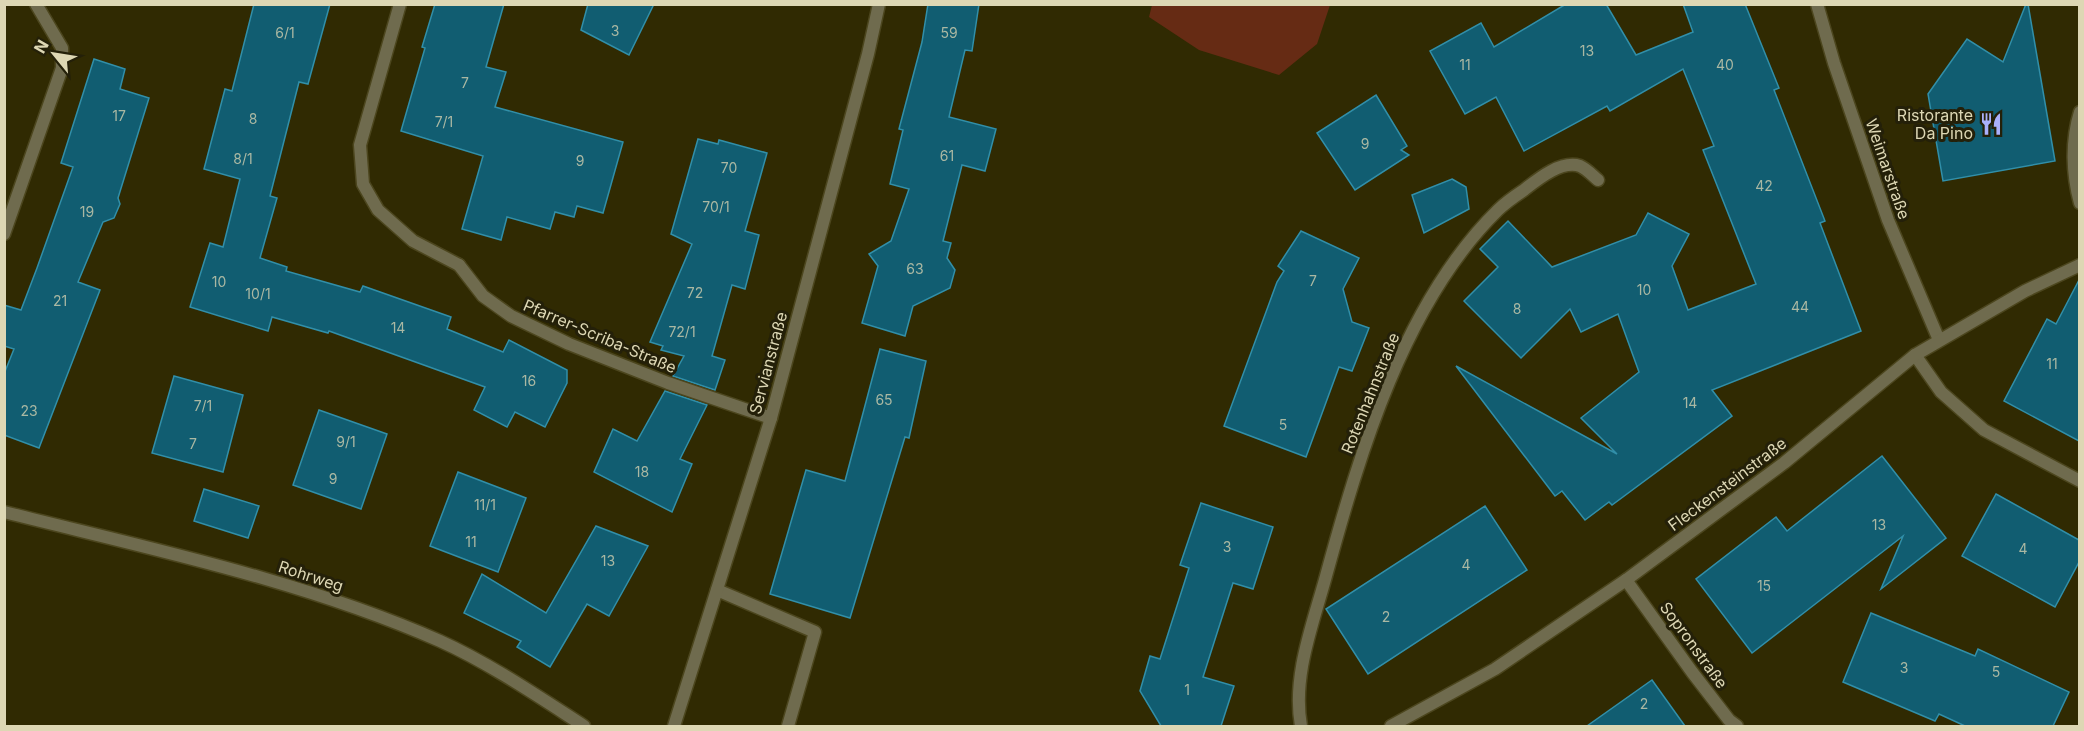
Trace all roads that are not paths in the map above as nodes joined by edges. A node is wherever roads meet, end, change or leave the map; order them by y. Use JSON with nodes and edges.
{"nodes":[{"id":1,"x":36,"y":4,"type":"edge"},
{"id":2,"x":400,"y":4,"type":"edge"},
{"id":3,"x":879,"y":4,"type":"edge"},
{"id":4,"x":1817,"y":4,"type":"edge"},
{"id":5,"x":2079,"y":112,"type":"edge"},
{"id":6,"x":1598,"y":180,"type":"dead end"},
{"id":7,"x":2079,"y":203,"type":"edge"},
{"id":8,"x":4,"y":234,"type":"edge"},
{"id":9,"x":2079,"y":265,"type":"edge"},
{"id":10,"x":1939,"y":340,"type":"junction"},
{"id":11,"x":1915,"y":355,"type":"junction"},
{"id":12,"x":771,"y":418,"type":"junction"},
{"id":13,"x":2079,"y":481,"type":"edge"},
{"id":14,"x":4,"y":512,"type":"edge"},
{"id":15,"x":1626,"y":580,"type":"junction"},
{"id":16,"x":717,"y":590,"type":"junction"},
{"id":17,"x":584,"y":726,"type":"edge"},
{"id":18,"x":674,"y":726,"type":"edge"},
{"id":19,"x":788,"y":726,"type":"edge"},
{"id":20,"x":1301,"y":726,"type":"edge"},
{"id":21,"x":1391,"y":726,"type":"edge"},
{"id":22,"x":1737,"y":726,"type":"edge"}],
"edges":[{"from":1,"to":8,"type":"street"},
{"from":2,"to":12,"type":"street","name":"Pfarrer-Scriba-Straße"},
{"from":3,"to":12,"type":"street","name":"Servianstraße"},
{"from":4,"to":10,"type":"street","name":"Weimarstraße"},
{"from":5,"to":7,"type":"street"},
{"from":6,"to":20,"type":"street","name":"Rotenhahnstraße"},
{"from":9,"to":10,"type":"street","name":"Fleckensteinstraße"},
{"from":10,"to":11,"type":"street","name":"Fleckensteinstraße"},
{"from":11,"to":13,"type":"street"},
{"from":11,"to":15,"type":"street","name":"Fleckensteinstraße"},
{"from":12,"to":16,"type":"street","name":"Servianstraße"},
{"from":14,"to":17,"type":"street","name":"Rohrweg"},
{"from":15,"to":21,"type":"street","name":"Fleckensteinstraße"},
{"from":15,"to":22,"type":"street","name":"Sopronstraße"},
{"from":16,"to":18,"type":"street","name":"Servianstraße"},
{"from":16,"to":19,"type":"street"}]}
